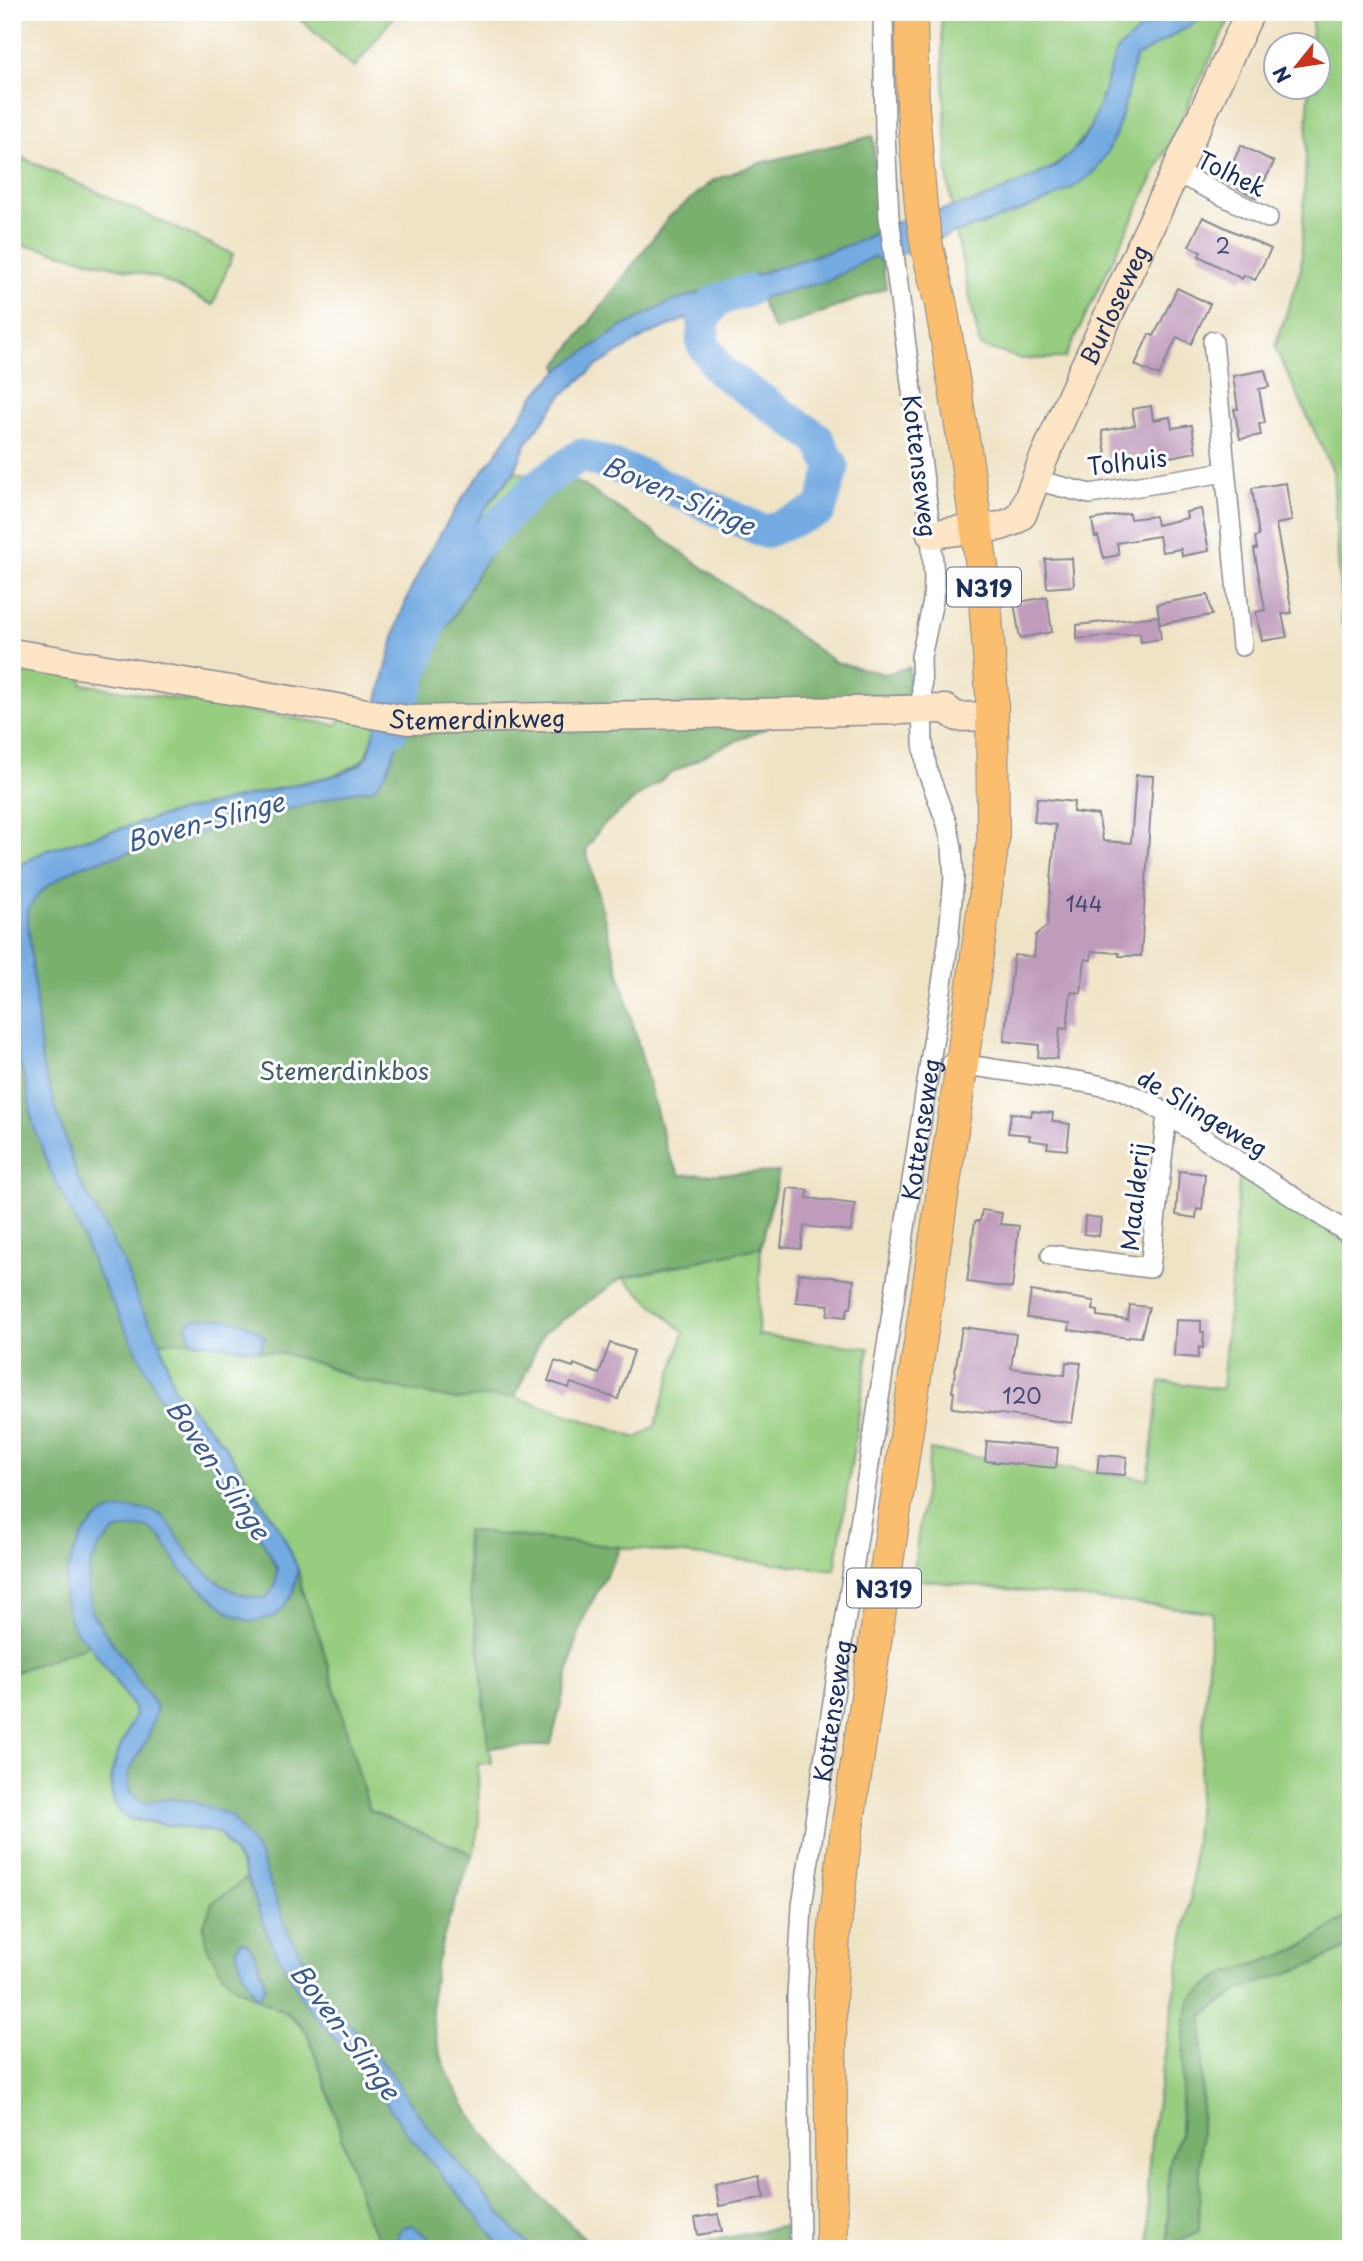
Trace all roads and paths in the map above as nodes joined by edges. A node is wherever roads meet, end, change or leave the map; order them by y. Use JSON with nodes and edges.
{"nodes":[{"id":1,"x":883,"y":12,"type":"edge"},
{"id":2,"x":911,"y":12,"type":"edge"},
{"id":3,"x":1250,"y":12,"type":"edge"},
{"id":4,"x":1175,"y":172,"type":"junction"},
{"id":5,"x":1268,"y":218,"type":"dead end"},
{"id":6,"x":1213,"y":341,"type":"dead end"},
{"id":7,"x":1225,"y":472,"type":"junction"},
{"id":8,"x":1035,"y":480,"type":"junction"},
{"id":9,"x":955,"y":532,"type":"junction"},
{"id":10,"x":1242,"y":646,"type":"dead end"},
{"id":11,"x":12,"y":653,"type":"edge"},
{"id":12,"x":967,"y":707,"type":"junction"},
{"id":13,"x":931,"y":1060,"type":"junction"},
{"id":14,"x":962,"y":1064,"type":"junction"},
{"id":15,"x":1167,"y":1114,"type":"junction"},
{"id":16,"x":1351,"y":1235,"type":"edge"},
{"id":17,"x":1051,"y":1255,"type":"dead end"},
{"id":18,"x":879,"y":1404,"type":"junction"},
{"id":19,"x":909,"y":1409,"type":"junction"},
{"id":20,"x":800,"y":2249,"type":"edge"},
{"id":21,"x":832,"y":2249,"type":"edge"}],
"edges":[{"from":1,"to":9,"type":"street","name":"Kottenseweg"},
{"from":2,"to":9,"type":"main road","name":"Kottenseweg","number":"N319"},
{"from":3,"to":4,"type":"street","name":"Burloseweg"},
{"from":4,"to":5,"type":"street","name":"Tolhek"},
{"from":4,"to":8,"type":"street","name":"Burloseweg"},
{"from":6,"to":7,"type":"street"},
{"from":7,"to":8,"type":"street","name":"Tolhuis"},
{"from":7,"to":10,"type":"street"},
{"from":8,"to":9,"type":"street","name":"Burloseweg"},
{"from":9,"to":12,"type":"main road","name":"Kottenseweg","number":"N319"},
{"from":9,"to":12,"type":"street","name":"Kottenseweg"},
{"from":11,"to":12,"type":"street","name":"Stemerdinkweg"},
{"from":12,"to":13,"type":"street","name":"Kottenseweg"},
{"from":12,"to":14,"type":"main road","name":"Kottenseweg","number":"N319"},
{"from":13,"to":14,"type":"street","name":"de Slingeweg"},
{"from":13,"to":18,"type":"street","name":"Kottenseweg"},
{"from":14,"to":15,"type":"street","name":"de Slingeweg"},
{"from":14,"to":19,"type":"main road","name":"Kottenseweg","number":"N319"},
{"from":15,"to":16,"type":"street","name":"de Slingeweg"},
{"from":15,"to":17,"type":"street","name":"Maalderij"},
{"from":18,"to":19,"type":"street"},
{"from":18,"to":20,"type":"street","name":"Kottenseweg"},
{"from":19,"to":21,"type":"main road","name":"Kottenseweg","number":"N319"}]}
